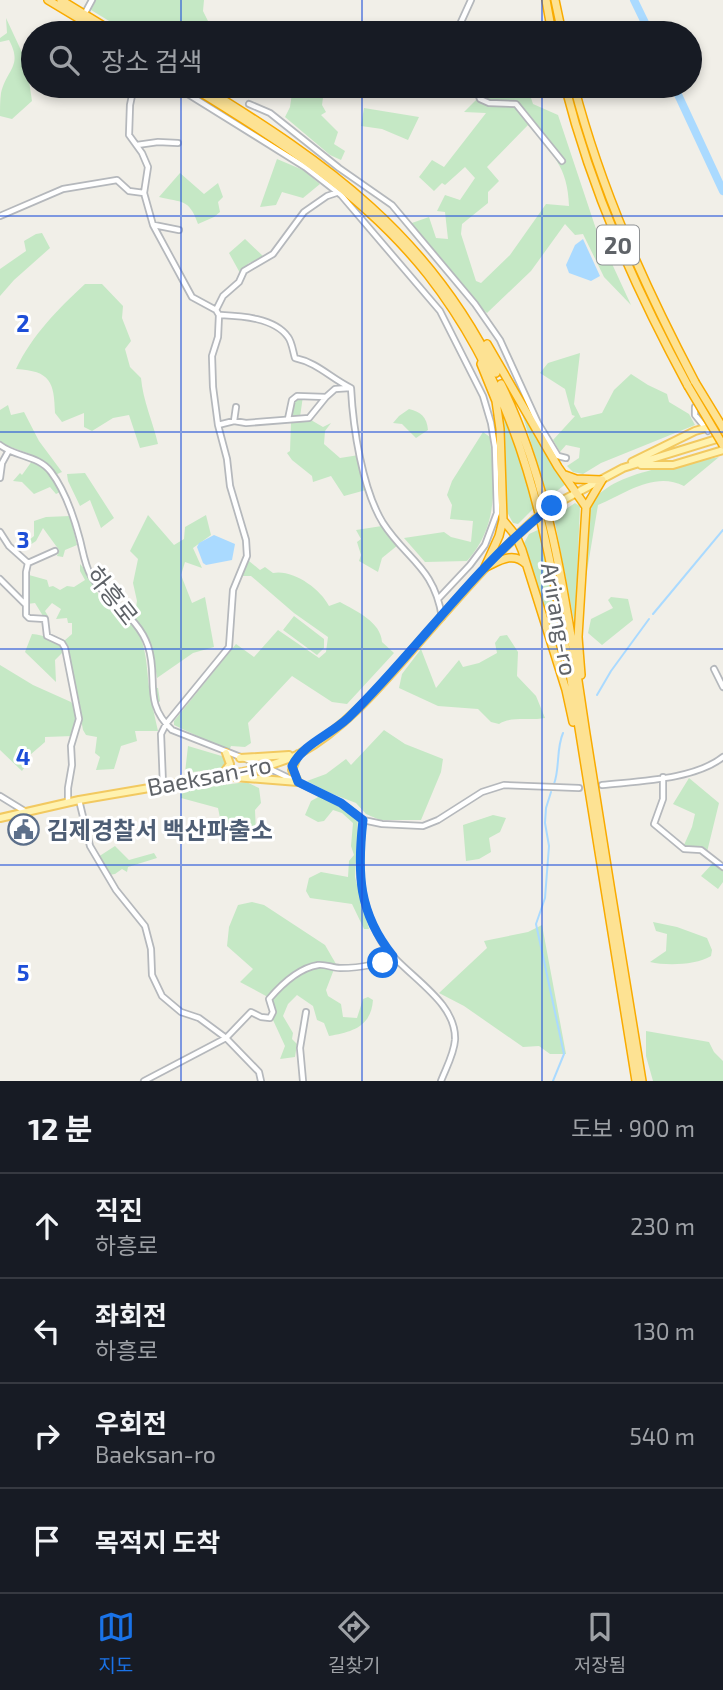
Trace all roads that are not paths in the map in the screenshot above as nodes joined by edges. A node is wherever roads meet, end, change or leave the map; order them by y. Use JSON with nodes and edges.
{"nodes":[{"id":1,"x":48,"y":0,"type":"edge"},
{"id":2,"x":61,"y":0,"type":"edge"},
{"id":3,"x":92,"y":0,"type":"edge"},
{"id":4,"x":471,"y":0,"type":"edge"},
{"id":5,"x":546,"y":0,"type":"edge"},
{"id":6,"x":555,"y":0,"type":"edge"},
{"id":7,"x":85,"y":13,"type":"dead end"},
{"id":8,"x":83,"y":21,"type":"edge"},
{"id":9,"x":95,"y":21,"type":"edge"},
{"id":10,"x":461,"y":21,"type":"edge"},
{"id":11,"x":550,"y":21,"type":"edge"},
{"id":12,"x":559,"y":21,"type":"edge"},
{"id":13,"x":133,"y":98,"type":"edge"},
{"id":14,"x":194,"y":98,"type":"edge"},
{"id":15,"x":209,"y":98,"type":"edge"},
{"id":16,"x":220,"y":98,"type":"edge"},
{"id":17,"x":480,"y":98,"type":"edge"},
{"id":18,"x":568,"y":98,"type":"edge"},
{"id":19,"x":577,"y":98,"type":"edge"},
{"id":20,"x":249,"y":104,"type":"dead end"},
{"id":21,"x":178,"y":143,"type":"dead end"},
{"id":22,"x":136,"y":145,"type":"junction"},
{"id":23,"x":562,"y":161,"type":"dead end"},
{"id":24,"x":144,"y":193,"type":"junction"},
{"id":25,"x":336,"y":193,"type":"junction"},
{"id":26,"x":0,"y":216,"type":"edge"},
{"id":27,"x":153,"y":225,"type":"junction"},
{"id":28,"x":179,"y":230,"type":"dead end"},
{"id":29,"x":217,"y":312,"type":"junction"},
{"id":30,"x":480,"y":340,"type":"junction"},
{"id":31,"x":483,"y":359,"type":"junction"},
{"id":32,"x":691,"y":384,"type":"junction"},
{"id":33,"x":351,"y":388,"type":"junction"},
{"id":34,"x":326,"y":397,"type":"junction"},
{"id":35,"x":236,"y":407,"type":"dead end"},
{"id":36,"x":695,"y":407,"type":"dead end"},
{"id":37,"x":288,"y":419,"type":"junction"},
{"id":38,"x":234,"y":421,"type":"junction"},
{"id":39,"x":218,"y":425,"type":"junction"},
{"id":40,"x":723,"y":425,"type":"edge"},
{"id":41,"x":707,"y":430,"type":"junction"},
{"id":42,"x":723,"y":437,"type":"edge"},
{"id":43,"x":0,"y":445,"type":"edge"},
{"id":44,"x":723,"y":445,"type":"edge"},
{"id":45,"x":723,"y":450,"type":"edge"},
{"id":46,"x":8,"y":452,"type":"junction"},
{"id":47,"x":566,"y":458,"type":"dead end"},
{"id":48,"x":1,"y":461,"type":"edge"},
{"id":49,"x":636,"y":464,"type":"junction"},
{"id":50,"x":623,"y":468,"type":"junction"},
{"id":51,"x":564,"y":475,"type":"junction"},
{"id":52,"x":0,"y":478,"type":"edge"},
{"id":53,"x":602,"y":480,"type":"junction"},
{"id":54,"x":576,"y":492,"type":"junction"},
{"id":55,"x":586,"y":507,"type":"junction"},
{"id":56,"x":503,"y":520,"type":"junction"},
{"id":57,"x":0,"y":532,"type":"edge"},
{"id":58,"x":516,"y":536,"type":"junction"},
{"id":59,"x":55,"y":551,"type":"dead end"},
{"id":60,"x":28,"y":563,"type":"junction"},
{"id":61,"x":527,"y":565,"type":"junction"},
{"id":62,"x":485,"y":567,"type":"junction"},
{"id":63,"x":0,"y":579,"type":"edge"},
{"id":64,"x":439,"y":597,"type":"junction"},
{"id":65,"x":25,"y":604,"type":"junction"},
{"id":66,"x":442,"y":617,"type":"junction"},
{"id":67,"x":715,"y":669,"type":"dead end"},
{"id":68,"x":721,"y":678,"type":"edge"},
{"id":69,"x":578,"y":682,"type":"junction"},
{"id":70,"x":723,"y":687,"type":"edge"},
{"id":71,"x":166,"y":724,"type":"junction"},
{"id":72,"x":580,"y":738,"type":"junction"},
{"id":73,"x":226,"y":753,"type":"junction"},
{"id":74,"x":298,"y":754,"type":"junction"},
{"id":75,"x":723,"y":757,"type":"edge"},
{"id":76,"x":240,"y":758,"type":"junction"},
{"id":77,"x":266,"y":767,"type":"junction"},
{"id":78,"x":221,"y":776,"type":"junction"},
{"id":79,"x":663,"y":777,"type":"junction"},
{"id":80,"x":298,"y":782,"type":"junction"},
{"id":81,"x":163,"y":785,"type":"junction"},
{"id":82,"x":602,"y":785,"type":"dead end"},
{"id":83,"x":579,"y":788,"type":"dead end"},
{"id":84,"x":0,"y":796,"type":"edge"},
{"id":85,"x":79,"y":800,"type":"junction"},
{"id":86,"x":68,"y":802,"type":"junction"},
{"id":87,"x":26,"y":812,"type":"junction"},
{"id":88,"x":0,"y":818,"type":"edge"},
{"id":89,"x":363,"y":820,"type":"junction"},
{"id":90,"x":723,"y":867,"type":"edge"},
{"id":91,"x":393,"y":956,"type":"junction"},
{"id":92,"x":306,"y":1012,"type":"dead end"},
{"id":93,"x":226,"y":1038,"type":"junction"},
{"id":94,"x":144,"y":1081,"type":"edge"},
{"id":95,"x":261,"y":1081,"type":"edge"},
{"id":96,"x":303,"y":1081,"type":"edge"},
{"id":97,"x":441,"y":1081,"type":"edge"},
{"id":98,"x":636,"y":1081,"type":"edge"},
{"id":99,"x":642,"y":1081,"type":"edge"}],
"edges":[{"from":1,"to":8,"type":"highway"},
{"from":2,"to":9,"type":"highway"},
{"from":3,"to":7,"type":"street"},
{"from":4,"to":10,"type":"street"},
{"from":5,"to":11,"type":"highway"},
{"from":6,"to":12,"type":"highway"},
{"from":13,"to":22,"type":"street"},
{"from":14,"to":25,"type":"street"},
{"from":15,"to":31,"type":"highway","name":"Arirang-ro"},
{"from":16,"to":30,"type":"highway","name":"Arirang-ro"},
{"from":17,"to":23,"type":"street"},
{"from":18,"to":32,"type":"highway","number":"20"},
{"from":19,"to":32,"type":"highway","number":"20"},
{"from":20,"to":47,"type":"street"},
{"from":21,"to":22,"type":"street"},
{"from":22,"to":24,"type":"street"},
{"from":24,"to":26,"type":"street"},
{"from":24,"to":27,"type":"street"},
{"from":25,"to":29,"type":"street"},
{"from":25,"to":64,"type":"street"},
{"from":27,"to":28,"type":"street"},
{"from":27,"to":29,"type":"street"},
{"from":29,"to":33,"type":"street"},
{"from":29,"to":39,"type":"street"},
{"from":30,"to":51,"type":"highway"},
{"from":30,"to":69,"type":"highway","name":"Arirang-ro"},
{"from":31,"to":56,"type":"highway"},
{"from":31,"to":72,"type":"highway","name":"Arirang-ro"},
{"from":32,"to":40,"type":"highway","number":"20","bridge":true},
{"from":32,"to":44,"type":"highway","number":"20","bridge":true},
{"from":33,"to":34,"type":"street"},
{"from":33,"to":64,"type":"street"},
{"from":34,"to":37,"type":"street"},
{"from":34,"to":37,"type":"street"},
{"from":35,"to":38,"type":"street"},
{"from":36,"to":41,"type":"street"},
{"from":37,"to":38,"type":"street"},
{"from":38,"to":39,"type":"street"},
{"from":39,"to":71,"type":"street"},
{"from":40,"to":41,"type":"main road"},
{"from":41,"to":50,"type":"main road"},
{"from":42,"to":49,"type":"main road","name":"Baeksan-ro"},
{"from":43,"to":46,"type":"street","name":"하흥로"},
{"from":45,"to":49,"type":"main road"},
{"from":46,"to":48,"type":"street"},
{"from":46,"to":71,"type":"street","name":"하흥로"},
{"from":48,"to":52,"type":"street"},
{"from":49,"to":50,"type":"main road","name":"Baeksan-ro"},
{"from":50,"to":53,"type":"main road","name":"Baeksan-ro"},
{"from":51,"to":53,"type":"highway"},
{"from":51,"to":54,"type":"highway"},
{"from":53,"to":54,"type":"main road","name":"Baeksan-ro"},
{"from":53,"to":55,"type":"highway"},
{"from":54,"to":55,"type":"highway"},
{"from":54,"to":58,"type":"main road","name":"Baeksan-ro","bridge":true},
{"from":55,"to":69,"type":"highway"},
{"from":56,"to":58,"type":"highway"},
{"from":56,"to":62,"type":"highway"},
{"from":57,"to":60,"type":"street"},
{"from":58,"to":61,"type":"highway"},
{"from":58,"to":62,"type":"main road","name":"Baeksan-ro"},
{"from":59,"to":60,"type":"street"},
{"from":60,"to":65,"type":"street"},
{"from":61,"to":62,"type":"highway"},
{"from":61,"to":72,"type":"highway"},
{"from":62,"to":66,"type":"main road","name":"Baeksan-ro"},
{"from":63,"to":65,"type":"street"},
{"from":64,"to":66,"type":"street"},
{"from":65,"to":86,"type":"street"},
{"from":66,"to":74,"type":"main road","name":"Baeksan-ro"},
{"from":67,"to":68,"type":"street"},
{"from":68,"to":70,"type":"street"},
{"from":69,"to":99,"type":"highway","name":"Arirang-ro"},
{"from":71,"to":73,"type":"street"},
{"from":71,"to":81,"type":"street"},
{"from":72,"to":98,"type":"highway","name":"Arirang-ro"},
{"from":73,"to":76,"type":"street"},
{"from":73,"to":78,"type":"main road"},
{"from":74,"to":76,"type":"main road"},
{"from":74,"to":77,"type":"main road","name":"Baeksan-ro"},
{"from":74,"to":80,"type":"main road"},
{"from":75,"to":79,"type":"street"},
{"from":76,"to":77,"type":"street"},
{"from":77,"to":78,"type":"main road","name":"Baeksan-ro"},
{"from":77,"to":80,"type":"street"},
{"from":78,"to":80,"type":"main road"},
{"from":78,"to":81,"type":"main road","name":"Baeksan-ro"},
{"from":79,"to":82,"type":"street"},
{"from":79,"to":90,"type":"street"},
{"from":80,"to":89,"type":"street"},
{"from":81,"to":85,"type":"main road","name":"Baeksan-ro"},
{"from":83,"to":89,"type":"street"},
{"from":84,"to":87,"type":"street"},
{"from":85,"to":86,"type":"main road","name":"Baeksan-ro"},
{"from":85,"to":93,"type":"street"},
{"from":86,"to":87,"type":"main road","name":"Baeksan-ro"},
{"from":87,"to":88,"type":"main road","name":"Baeksan-ro"},
{"from":89,"to":91,"type":"street"},
{"from":91,"to":93,"type":"street"},
{"from":91,"to":97,"type":"street"},
{"from":92,"to":96,"type":"street"},
{"from":93,"to":94,"type":"street"},
{"from":93,"to":95,"type":"street"}]}
